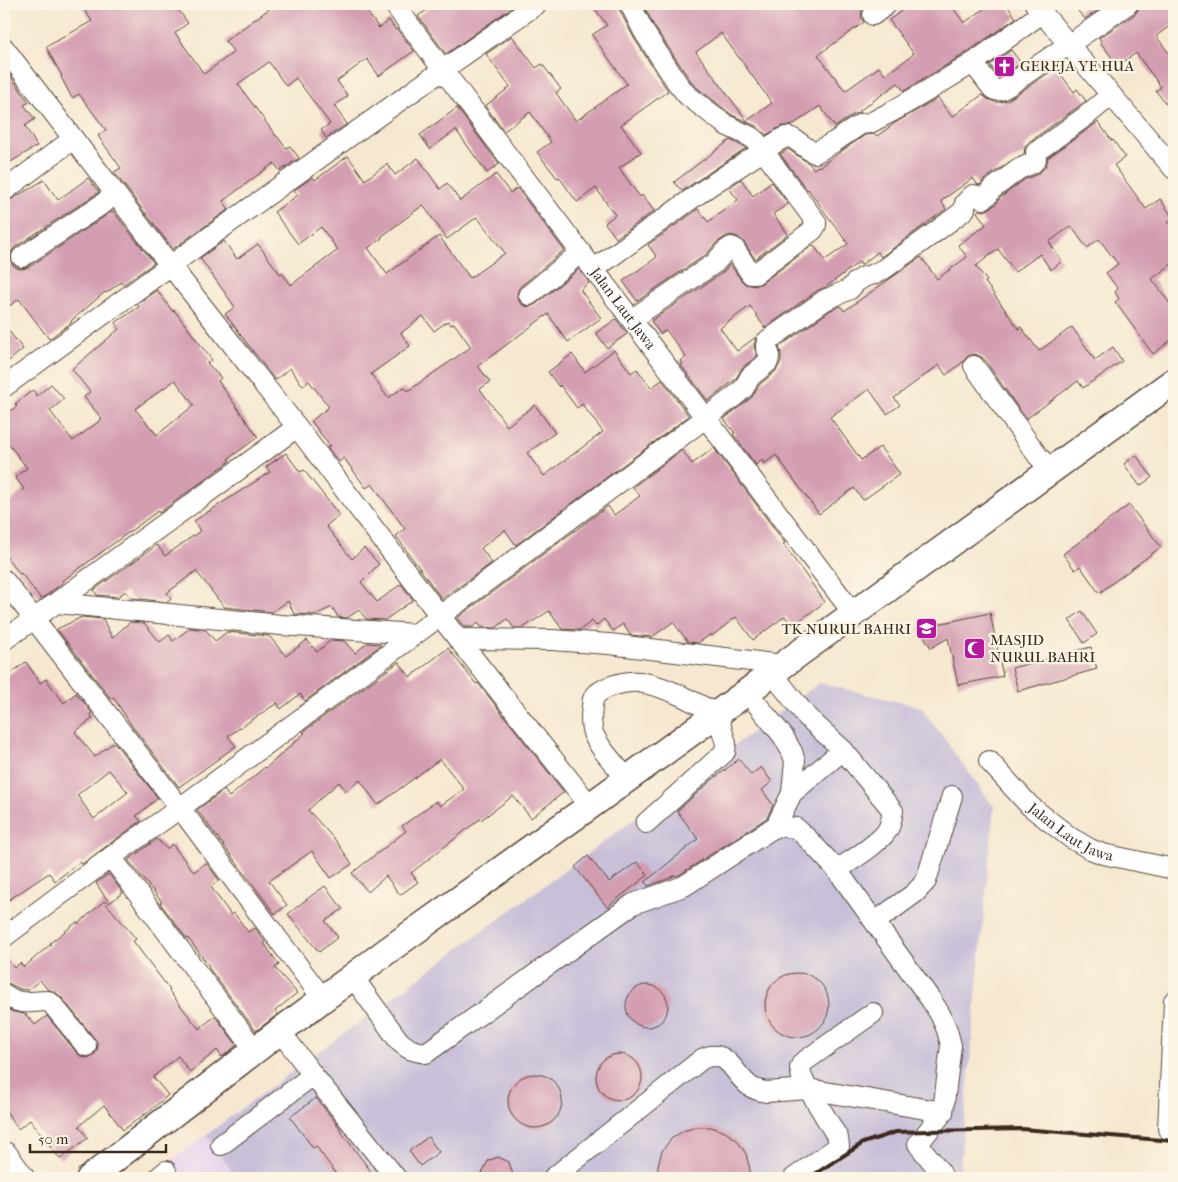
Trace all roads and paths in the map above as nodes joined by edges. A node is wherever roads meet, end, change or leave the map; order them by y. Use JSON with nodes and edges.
{"nodes":[{"id":1,"x":394,"y":4,"type":"edge"},
{"id":2,"x":537,"y":4,"type":"edge"},
{"id":3,"x":630,"y":4,"type":"edge"},
{"id":4,"x":1128,"y":4,"type":"edge"},
{"id":5,"x":1039,"y":8,"type":"edge"},
{"id":6,"x":1069,"y":46,"type":"junction"},
{"id":7,"x":4,"y":48,"type":"edge"},
{"id":8,"x":973,"y":63,"type":"junction"},
{"id":9,"x":443,"y":70,"type":"junction"},
{"id":10,"x":1111,"y":95,"type":"junction"},
{"id":11,"x":73,"y":139,"type":"junction"},
{"id":12,"x":762,"y":151,"type":"junction"},
{"id":13,"x":1174,"y":169,"type":"edge"},
{"id":14,"x":4,"y":191,"type":"edge"},
{"id":15,"x":115,"y":193,"type":"junction"},
{"id":16,"x":581,"y":252,"type":"junction"},
{"id":17,"x":22,"y":257,"type":"dead end"},
{"id":18,"x":170,"y":265,"type":"junction"},
{"id":19,"x":594,"y":269,"type":"junction"},
{"id":20,"x":529,"y":295,"type":"dead end"},
{"id":21,"x":632,"y":320,"type":"junction"},
{"id":22,"x":974,"y":366,"type":"dead end"},
{"id":23,"x":1174,"y":381,"type":"edge"},
{"id":24,"x":4,"y":387,"type":"edge"},
{"id":25,"x":706,"y":417,"type":"junction"},
{"id":26,"x":297,"y":427,"type":"junction"},
{"id":27,"x":1051,"y":470,"type":"junction"},
{"id":28,"x":4,"y":580,"type":"edge"},
{"id":29,"x":12,"y":600,"type":"edge"},
{"id":30,"x":57,"y":603,"type":"junction"},
{"id":31,"x":853,"y":613,"type":"junction"},
{"id":32,"x":440,"y":616,"type":"junction"},
{"id":33,"x":34,"y":619,"type":"junction"},
{"id":34,"x":415,"y":634,"type":"junction"},
{"id":35,"x":458,"y":639,"type":"junction"},
{"id":36,"x":4,"y":640,"type":"edge"},
{"id":37,"x":777,"y":669,"type":"junction"},
{"id":38,"x":747,"y":692,"type":"junction"},
{"id":39,"x":717,"y":714,"type":"junction"},
{"id":40,"x":843,"y":750,"type":"junction"},
{"id":41,"x":989,"y":761,"type":"dead end"},
{"id":42,"x":627,"y":779,"type":"junction"},
{"id":43,"x":792,"y":793,"type":"junction"},
{"id":44,"x":952,"y":796,"type":"dead end"},
{"id":45,"x":590,"y":806,"type":"junction"},
{"id":46,"x":180,"y":808,"type":"junction"},
{"id":47,"x":646,"y":823,"type":"dead end"},
{"id":48,"x":776,"y":826,"type":"junction"},
{"id":49,"x":112,"y":857,"type":"junction"},
{"id":50,"x":1174,"y":869,"type":"edge"},
{"id":51,"x":837,"y":870,"type":"junction"},
{"id":52,"x":875,"y":922,"type":"junction"},
{"id":53,"x":4,"y":937,"type":"edge"},
{"id":54,"x":353,"y":977,"type":"junction"},
{"id":55,"x":4,"y":994,"type":"edge"},
{"id":56,"x":322,"y":999,"type":"junction"},
{"id":57,"x":1174,"y":1001,"type":"edge"},
{"id":58,"x":873,"y":1013,"type":"dead end"},
{"id":59,"x":280,"y":1031,"type":"junction"},
{"id":60,"x":86,"y":1046,"type":"dead end"},
{"id":61,"x":255,"y":1050,"type":"junction"},
{"id":62,"x":313,"y":1075,"type":"junction"},
{"id":63,"x":808,"y":1089,"type":"junction"},
{"id":64,"x":944,"y":1112,"type":"junction"},
{"id":65,"x":1168,"y":1129,"type":"dead end"},
{"id":66,"x":221,"y":1145,"type":"dead end"},
{"id":67,"x":4,"y":1156,"type":"edge"},
{"id":68,"x":20,"y":1178,"type":"edge"},
{"id":69,"x":90,"y":1178,"type":"edge"},
{"id":70,"x":396,"y":1178,"type":"edge"},
{"id":71,"x":553,"y":1178,"type":"edge"},
{"id":72,"x":794,"y":1178,"type":"edge"},
{"id":73,"x":941,"y":1178,"type":"edge"}],
"edges":[{"from":1,"to":9,"type":"street","name":"Jalan Laut Jawa"},
{"from":2,"to":9,"type":"street"},
{"from":3,"to":12,"type":"street"},
{"from":4,"to":6,"type":"street"},
{"from":5,"to":6,"type":"street"},
{"from":5,"to":8,"type":"street"},
{"from":6,"to":8,"type":"street"},
{"from":6,"to":10,"type":"street"},
{"from":7,"to":11,"type":"street"},
{"from":8,"to":12,"type":"street"},
{"from":9,"to":16,"type":"street","name":"Jalan Laut Jawa"},
{"from":9,"to":18,"type":"street"},
{"from":10,"to":13,"type":"street"},
{"from":10,"to":25,"type":"street"},
{"from":11,"to":14,"type":"street"},
{"from":11,"to":15,"type":"street"},
{"from":12,"to":19,"type":"street"},
{"from":12,"to":21,"type":"street"},
{"from":15,"to":17,"type":"street"},
{"from":15,"to":18,"type":"street"},
{"from":16,"to":19,"type":"street","name":"Jalan Laut Jawa"},
{"from":16,"to":20,"type":"street"},
{"from":18,"to":24,"type":"street"},
{"from":18,"to":26,"type":"street"},
{"from":19,"to":21,"type":"street","name":"Jalan Laut Jawa"},
{"from":21,"to":25,"type":"street","name":"Jalan Laut Jawa"},
{"from":22,"to":27,"type":"street"},
{"from":23,"to":27,"type":"main road"},
{"from":25,"to":31,"type":"street","name":"Jalan Laut Jawa"},
{"from":25,"to":32,"type":"street"},
{"from":26,"to":30,"type":"street"},
{"from":26,"to":32,"type":"street"},
{"from":27,"to":31,"type":"main road"},
{"from":28,"to":29,"type":"street"},
{"from":29,"to":33,"type":"street"},
{"from":30,"to":33,"type":"street"},
{"from":30,"to":34,"type":"street"},
{"from":31,"to":37,"type":"main road"},
{"from":32,"to":34,"type":"street"},
{"from":32,"to":35,"type":"street"},
{"from":33,"to":36,"type":"street"},
{"from":33,"to":46,"type":"street"},
{"from":34,"to":46,"type":"street"},
{"from":35,"to":37,"type":"street"},
{"from":35,"to":45,"type":"street"},
{"from":37,"to":38,"type":"main road"},
{"from":37,"to":40,"type":"street"},
{"from":38,"to":39,"type":"main road"},
{"from":38,"to":43,"type":"street"},
{"from":39,"to":42,"type":"main road"},
{"from":39,"to":42,"type":"street"},
{"from":39,"to":47,"type":"street"},
{"from":40,"to":43,"type":"street"},
{"from":40,"to":51,"type":"street"},
{"from":41,"to":50,"type":"street","name":"Jalan Laut Jawa"},
{"from":42,"to":45,"type":"main road"},
{"from":43,"to":48,"type":"street"},
{"from":44,"to":52,"type":"street"},
{"from":45,"to":54,"type":"main road"},
{"from":46,"to":49,"type":"street"},
{"from":46,"to":56,"type":"street"},
{"from":48,"to":51,"type":"street"},
{"from":48,"to":54,"type":"street"},
{"from":49,"to":53,"type":"street"},
{"from":49,"to":61,"type":"street"},
{"from":51,"to":52,"type":"street"},
{"from":52,"to":64,"type":"street"},
{"from":54,"to":56,"type":"main road"},
{"from":55,"to":60,"type":"street"},
{"from":56,"to":59,"type":"main road"},
{"from":57,"to":65,"type":"street"},
{"from":58,"to":63,"type":"street"},
{"from":59,"to":61,"type":"main road"},
{"from":59,"to":62,"type":"street"},
{"from":61,"to":69,"type":"main road"},
{"from":62,"to":66,"type":"street"},
{"from":62,"to":70,"type":"street"},
{"from":63,"to":64,"type":"street"},
{"from":63,"to":71,"type":"street"},
{"from":63,"to":72,"type":"street"},
{"from":64,"to":73,"type":"street"},
{"from":67,"to":68,"type":"highway"}]}
